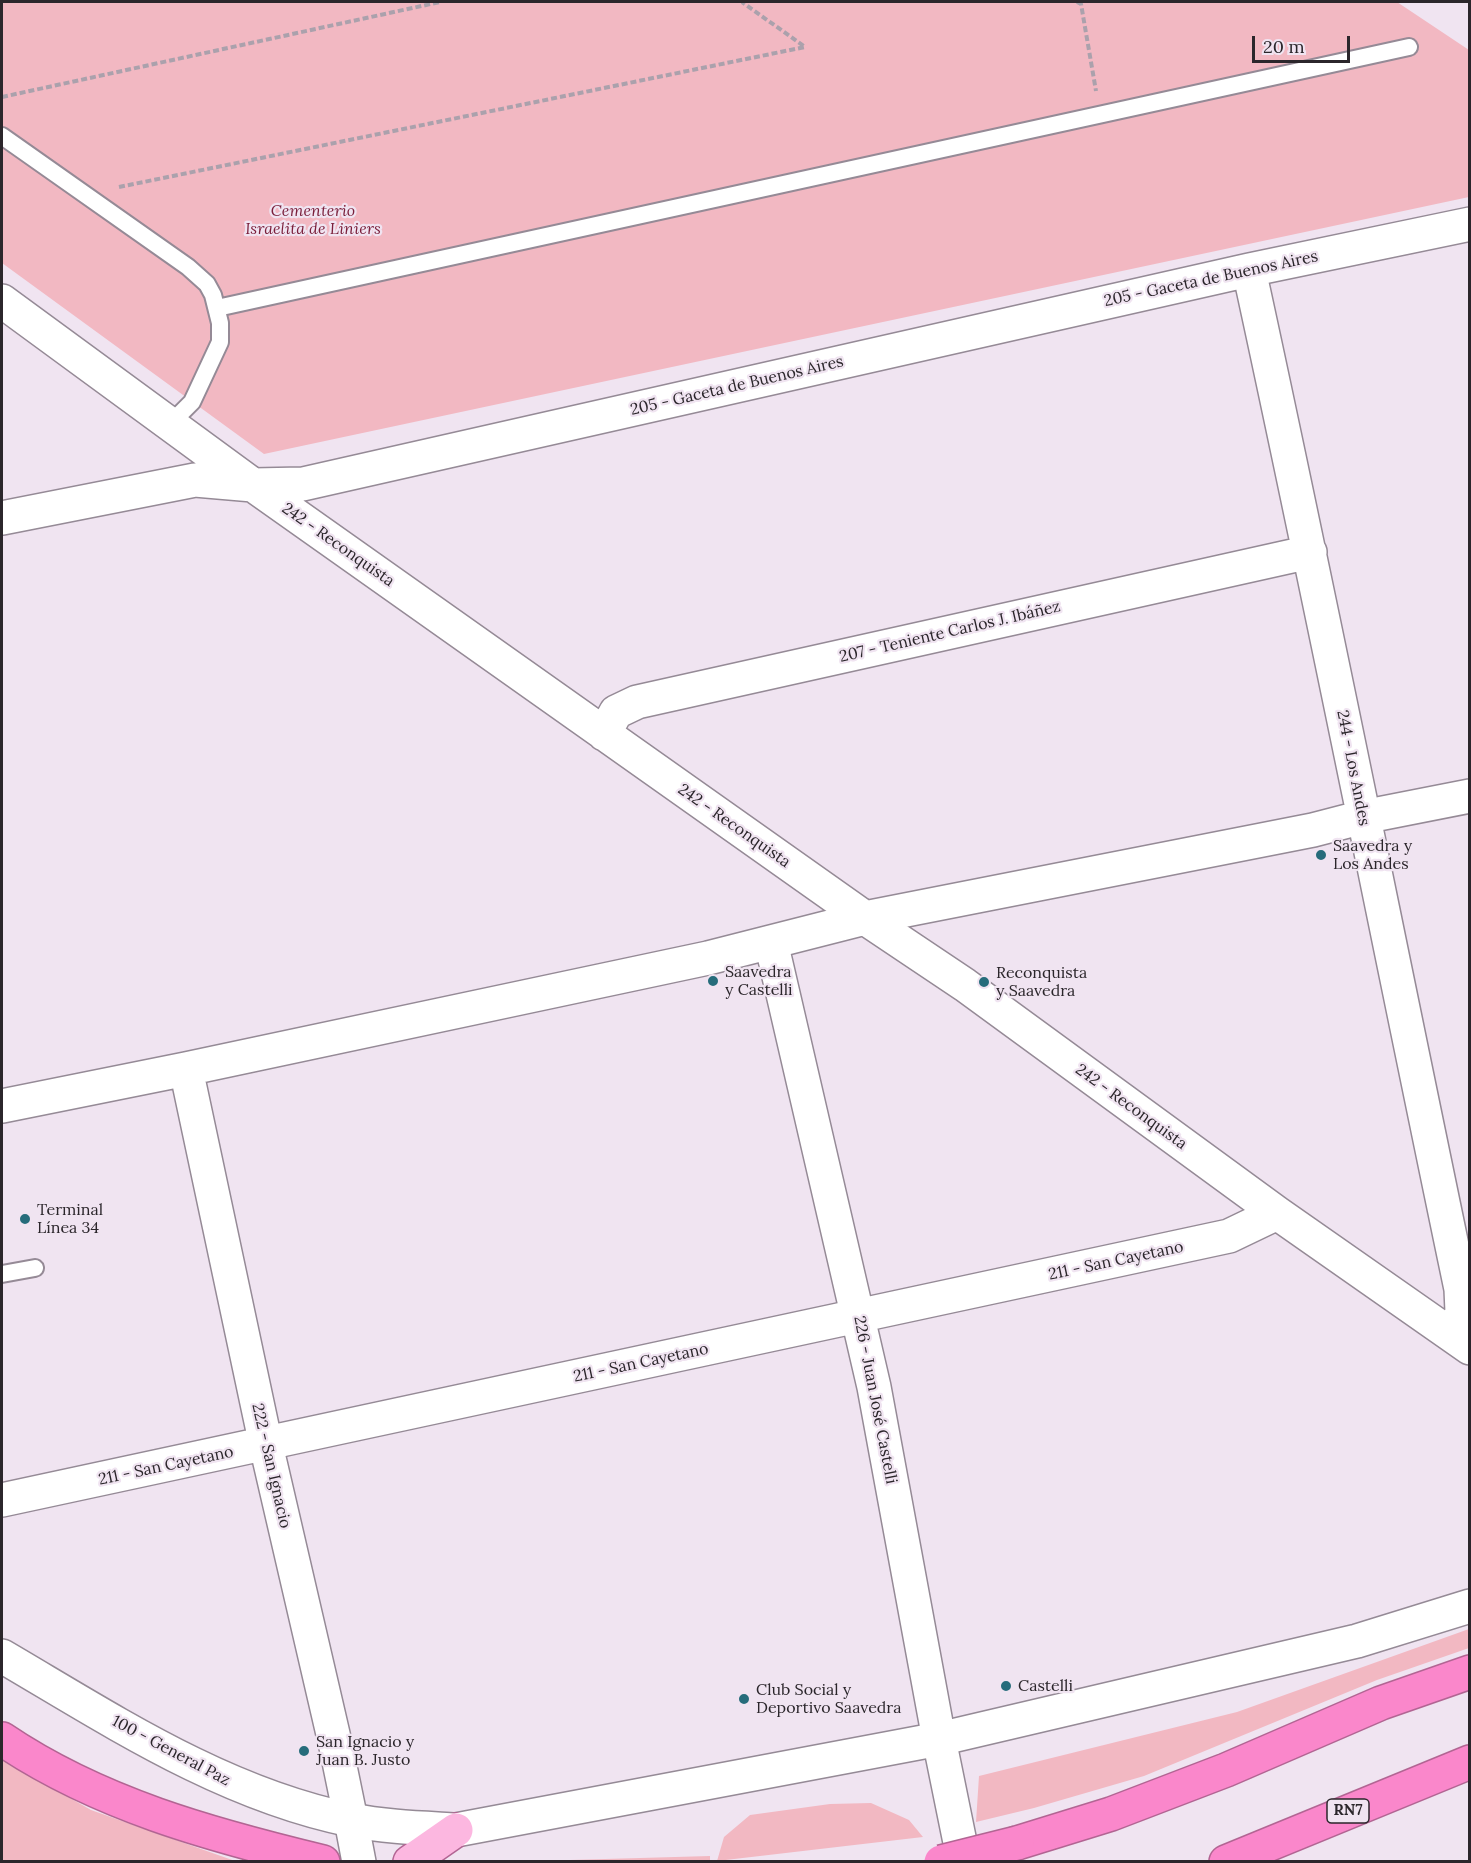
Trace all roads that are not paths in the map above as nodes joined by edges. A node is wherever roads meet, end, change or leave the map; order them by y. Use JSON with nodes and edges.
{"nodes":[{"id":1,"x":1409,"y":47,"type":"dead end"},
{"id":2,"x":2,"y":136,"type":"edge"},
{"id":3,"x":1470,"y":224,"type":"edge"},
{"id":4,"x":1249,"y":270,"type":"junction"},
{"id":5,"x":2,"y":301,"type":"edge"},
{"id":6,"x":217,"y":308,"type":"junction"},
{"id":7,"x":170,"y":424,"type":"junction"},
{"id":8,"x":253,"y":485,"type":"junction"},
{"id":9,"x":2,"y":518,"type":"edge"},
{"id":10,"x":1311,"y":552,"type":"junction"},
{"id":11,"x":604,"y":734,"type":"junction"},
{"id":12,"x":1470,"y":796,"type":"edge"},
{"id":13,"x":1363,"y":817,"type":"junction"},
{"id":14,"x":865,"y":918,"type":"junction"},
{"id":15,"x":771,"y":942,"type":"junction"},
{"id":16,"x":186,"y":1069,"type":"junction"},
{"id":17,"x":2,"y":1106,"type":"edge"},
{"id":18,"x":1277,"y":1213,"type":"junction"},
{"id":19,"x":35,"y":1268,"type":"dead end"},
{"id":20,"x":2,"y":1274,"type":"edge"},
{"id":21,"x":858,"y":1317,"type":"junction"},
{"id":22,"x":1461,"y":1342,"type":"edge"},
{"id":23,"x":266,"y":1445,"type":"junction"},
{"id":24,"x":2,"y":1500,"type":"edge"},
{"id":25,"x":1470,"y":1606,"type":"edge"},
{"id":26,"x":2,"y":1656,"type":"edge"},
{"id":27,"x":1470,"y":1672,"type":"edge"},
{"id":28,"x":2,"y":1739,"type":"edge"},
{"id":29,"x":939,"y":1739,"type":"junction"},
{"id":30,"x":1470,"y":1762,"type":"edge"},
{"id":31,"x":351,"y":1820,"type":"junction"},
{"id":32,"x":456,"y":1830,"type":"junction"},
{"id":33,"x":323,"y":1862,"type":"edge"},
{"id":34,"x":359,"y":1862,"type":"edge"},
{"id":35,"x":411,"y":1862,"type":"edge"},
{"id":36,"x":941,"y":1862,"type":"edge"},
{"id":37,"x":964,"y":1862,"type":"edge"},
{"id":38,"x":1226,"y":1862,"type":"edge"}],
"edges":[{"from":1,"to":6,"type":"lane"},
{"from":2,"to":6,"type":"lane"},
{"from":3,"to":4,"type":"street","name":"205 - Gaceta de Buenos Aires"},
{"from":4,"to":8,"type":"street","name":"205 - Gaceta de Buenos Aires"},
{"from":4,"to":10,"type":"street","name":"244 - Los Andes"},
{"from":5,"to":7,"type":"street","name":"242 - Reconquista"},
{"from":6,"to":7,"type":"lane"},
{"from":7,"to":8,"type":"street","name":"242 - Reconquista"},
{"from":8,"to":9,"type":"street","name":"205 - Gaceta de Buenos Aires"},
{"from":8,"to":11,"type":"street","name":"242 - Reconquista"},
{"from":10,"to":11,"type":"street","name":"207 - Teniente Carlos J. Ibáñez"},
{"from":10,"to":13,"type":"street","name":"244 - Los Andes"},
{"from":11,"to":14,"type":"street","name":"242 - Reconquista"},
{"from":12,"to":13,"type":"street"},
{"from":13,"to":14,"type":"street"},
{"from":13,"to":22,"type":"street","name":"244 - Los Andes"},
{"from":14,"to":15,"type":"street"},
{"from":14,"to":18,"type":"street","name":"242 - Reconquista"},
{"from":15,"to":16,"type":"street"},
{"from":15,"to":21,"type":"street","name":"226 - Juan José Castelli"},
{"from":16,"to":17,"type":"street"},
{"from":16,"to":23,"type":"street","name":"222 - San Ignacio"},
{"from":18,"to":21,"type":"street","name":"211 - San Cayetano"},
{"from":18,"to":22,"type":"street","name":"242 - Reconquista"},
{"from":19,"to":20,"type":"lane"},
{"from":21,"to":23,"type":"street","name":"211 - San Cayetano"},
{"from":21,"to":29,"type":"street","name":"226 - Juan José Castelli"},
{"from":23,"to":24,"type":"street","name":"211 - San Cayetano"},
{"from":23,"to":31,"type":"street","name":"222 - San Ignacio"},
{"from":25,"to":29,"type":"street","name":"100 - General Paz"},
{"from":26,"to":31,"type":"street","name":"100 - General Paz"},
{"from":27,"to":36,"type":"highway","bridge":true},
{"from":28,"to":33,"type":"highway"},
{"from":29,"to":32,"type":"street","name":"100 - General Paz"},
{"from":29,"to":37,"type":"street","name":"226 - Juan José Castelli"},
{"from":30,"to":38,"type":"highway","number":"RN7"},
{"from":31,"to":32,"type":"street","name":"100 - General Paz"},
{"from":31,"to":34,"type":"street","name":"222 - San Ignacio"},
{"from":32,"to":35,"type":"main road"}]}
